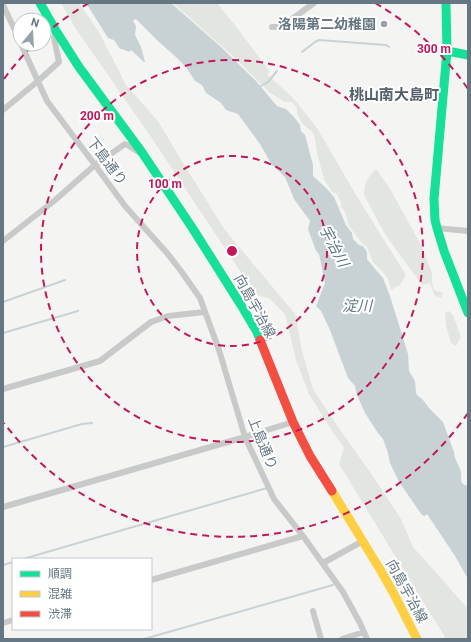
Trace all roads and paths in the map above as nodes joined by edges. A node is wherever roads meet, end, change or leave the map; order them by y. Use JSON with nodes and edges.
{"nodes":[{"id":1,"x":40,"y":3,"type":"edge"},
{"id":2,"x":314,"y":3,"type":"edge"},
{"id":3,"x":446,"y":3,"type":"edge"},
{"id":4,"x":3,"y":5,"type":"edge"},
{"id":5,"x":5,"y":16,"type":"edge"},
{"id":6,"x":272,"y":27,"type":"dead end"},
{"id":7,"x":12,"y":28,"type":"edge"},
{"id":8,"x":56,"y":31,"type":"junction"},
{"id":9,"x":447,"y":51,"type":"junction"},
{"id":10,"x":25,"y":52,"type":"edge"},
{"id":11,"x":468,"y":55,"type":"edge"},
{"id":12,"x":38,"y":81,"type":"junction"},
{"id":13,"x":3,"y":110,"type":"edge"},
{"id":14,"x":143,"y":153,"type":"junction"},
{"id":15,"x":95,"y":165,"type":"junction"},
{"id":16,"x":437,"y":228,"type":"junction"},
{"id":17,"x":468,"y":231,"type":"edge"},
{"id":18,"x":3,"y":241,"type":"edge"},
{"id":19,"x":160,"y":245,"type":"joint"},
{"id":20,"x":205,"y":312,"type":"junction"},
{"id":21,"x":468,"y":314,"type":"edge"},
{"id":22,"x":3,"y":389,"type":"edge"},
{"id":23,"x":293,"y":422,"type":"junction"},
{"id":24,"x":245,"y":437,"type":"junction"},
{"id":25,"x":3,"y":507,"type":"edge"},
{"id":26,"x":303,"y":536,"type":"junction"},
{"id":27,"x":363,"y":541,"type":"junction"},
{"id":28,"x":323,"y":563,"type":"junction"},
{"id":29,"x":152,"y":580,"type":"edge"},
{"id":30,"x":313,"y":611,"type":"dead end"},
{"id":31,"x":364,"y":632,"type":"junction"},
{"id":32,"x":321,"y":639,"type":"edge"},
{"id":33,"x":342,"y":639,"type":"edge"},
{"id":34,"x":367,"y":639,"type":"edge"},
{"id":35,"x":417,"y":639,"type":"edge"}],
"edges":[{"from":1,"to":8,"type":"main road","name":"向島宇治線"},
{"from":2,"to":6,"type":"street"},
{"from":3,"to":9,"type":"main road"},
{"from":4,"to":5,"type":"street"},
{"from":5,"to":7,"type":"street"},
{"from":8,"to":12,"type":"street"},
{"from":8,"to":14,"type":"main road","name":"向島宇治線"},
{"from":9,"to":11,"type":"main road"},
{"from":9,"to":16,"type":"main road"},
{"from":10,"to":12,"type":"street","name":"下島通り"},
{"from":12,"to":13,"type":"street"},
{"from":12,"to":15,"type":"street","name":"下島通り"},
{"from":14,"to":15,"type":"street"},
{"from":14,"to":23,"type":"main road","name":"向島宇治線"},
{"from":15,"to":18,"type":"street"},
{"from":15,"to":19,"type":"street","name":"下島通り"},
{"from":16,"to":17,"type":"street"},
{"from":16,"to":21,"type":"main road"},
{"from":19,"to":20,"type":"street","name":"上島通り"},
{"from":20,"to":22,"type":"street"},
{"from":20,"to":24,"type":"street","name":"上島通り"},
{"from":23,"to":24,"type":"street"},
{"from":23,"to":27,"type":"main road","name":"向島宇治線"},
{"from":24,"to":25,"type":"street"},
{"from":24,"to":26,"type":"street","name":"上島通り"},
{"from":26,"to":28,"type":"street","name":"上島通り"},
{"from":26,"to":29,"type":"street"},
{"from":27,"to":28,"type":"street"},
{"from":27,"to":35,"type":"main road","name":"向島宇治線"},
{"from":28,"to":31,"type":"street","name":"上島通り"},
{"from":30,"to":32,"type":"street"},
{"from":31,"to":33,"type":"street"},
{"from":31,"to":34,"type":"street","name":"上島通り"}]}
